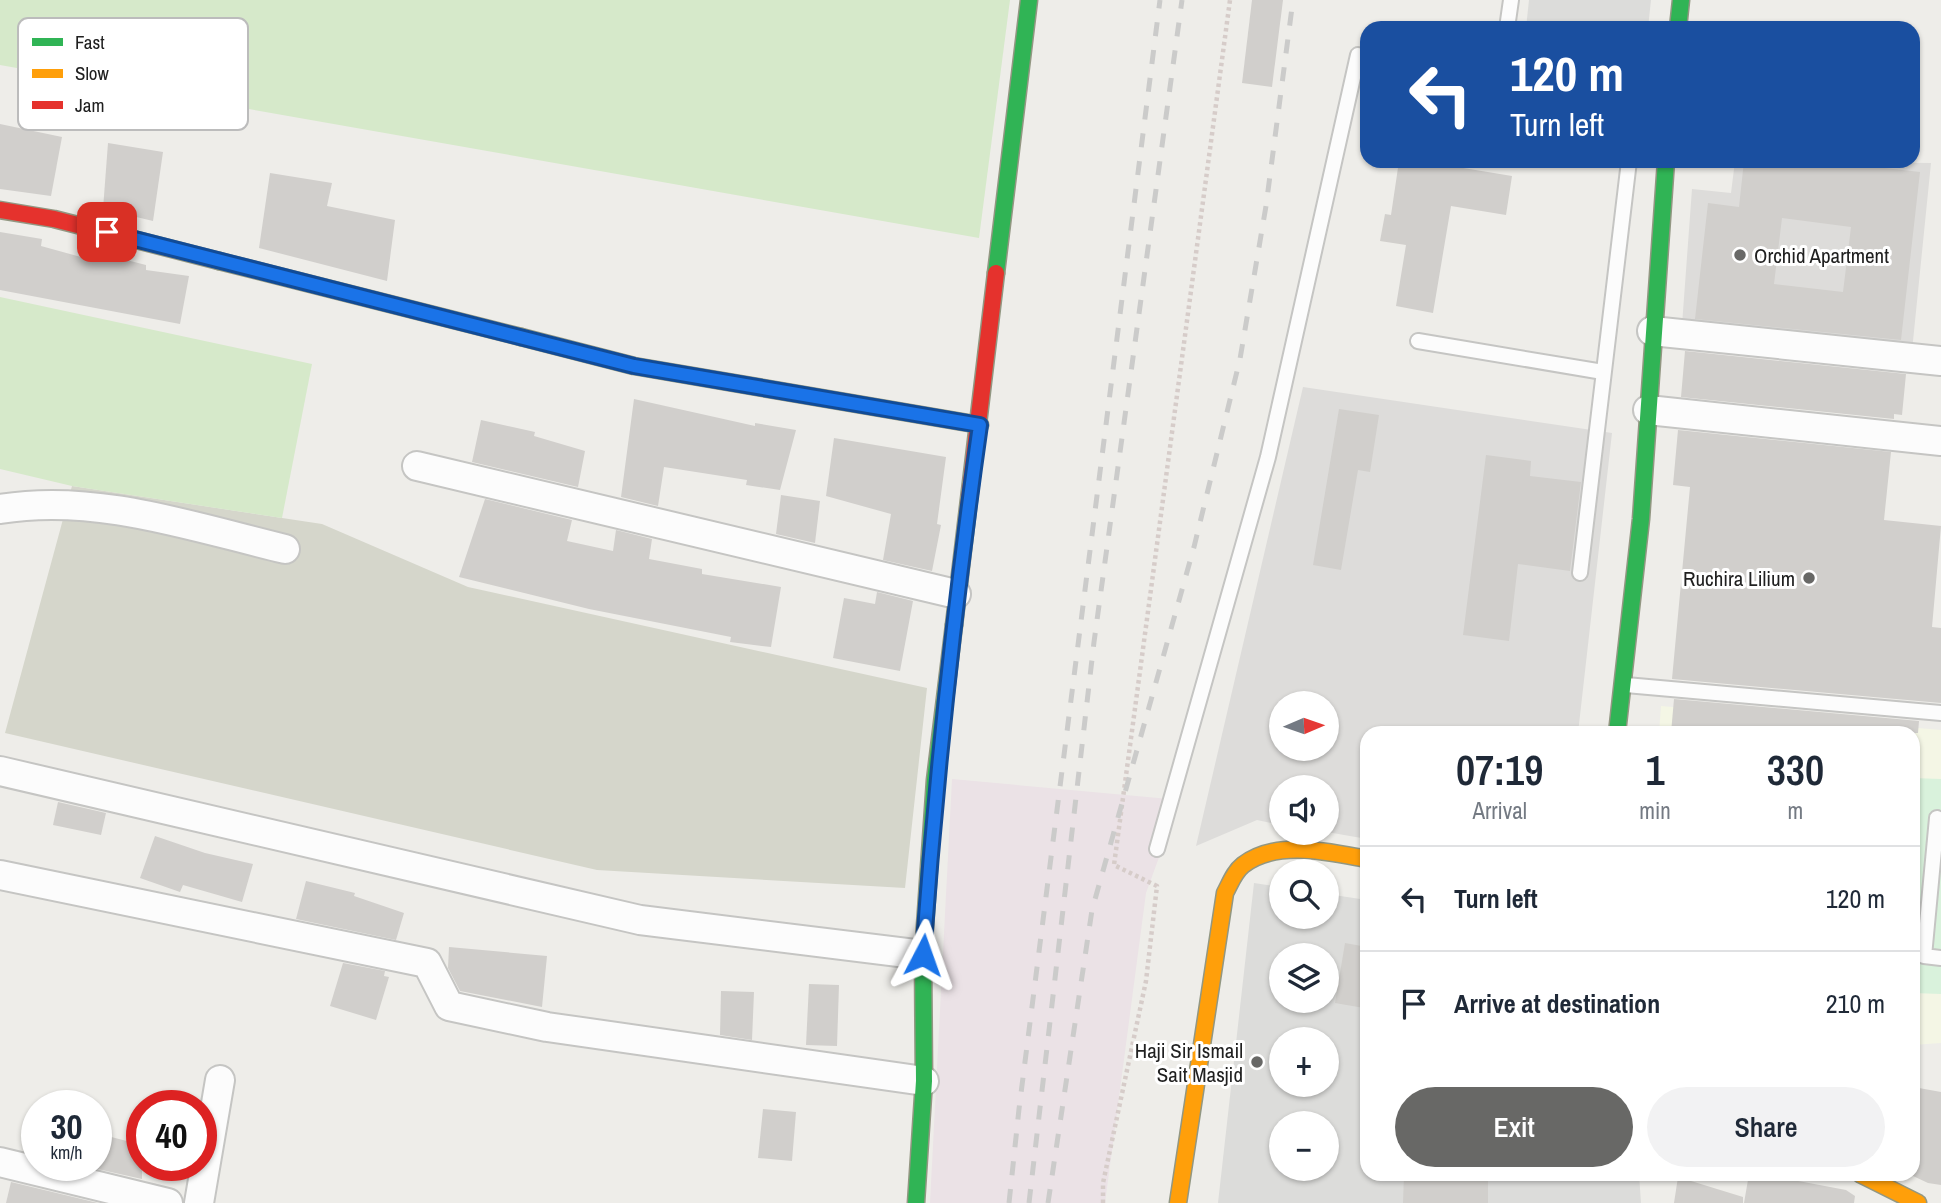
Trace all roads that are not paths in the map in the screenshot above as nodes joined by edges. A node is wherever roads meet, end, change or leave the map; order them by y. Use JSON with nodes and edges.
{"nodes":[{"id":1,"x":1029,"y":0,"type":"edge"},
{"id":2,"x":1511,"y":0,"type":"edge"},
{"id":3,"x":1681,"y":0,"type":"edge"},
{"id":4,"x":1508,"y":21,"type":"edge"},
{"id":5,"x":1679,"y":21,"type":"edge"},
{"id":6,"x":1360,"y":55,"type":"edge"},
{"id":7,"x":1628,"y":168,"type":"edge"},
{"id":8,"x":1665,"y":168,"type":"edge"},
{"id":9,"x":0,"y":210,"type":"edge"},
{"id":10,"x":1653,"y":331,"type":"junction"},
{"id":11,"x":1418,"y":341,"type":"dead end"},
{"id":12,"x":1941,"y":361,"type":"edge"},
{"id":13,"x":1603,"y":372,"type":"junction"},
{"id":14,"x":1648,"y":410,"type":"junction"},
{"id":15,"x":980,"y":425,"type":"junction"},
{"id":16,"x":1941,"y":441,"type":"edge"},
{"id":17,"x":417,"y":466,"type":"dead end"},
{"id":18,"x":0,"y":509,"type":"edge"},
{"id":19,"x":285,"y":549,"type":"dead end"},
{"id":20,"x":1580,"y":573,"type":"dead end"},
{"id":21,"x":956,"y":594,"type":"junction"},
{"id":22,"x":1624,"y":685,"type":"junction"},
{"id":23,"x":1941,"y":713,"type":"edge"},
{"id":24,"x":1618,"y":726,"type":"edge"},
{"id":25,"x":0,"y":771,"type":"edge"},
{"id":26,"x":1937,"y":818,"type":"dead end"},
{"id":27,"x":1157,"y":849,"type":"dead end"},
{"id":28,"x":1360,"y":858,"type":"edge"},
{"id":29,"x":0,"y":875,"type":"edge"},
{"id":30,"x":923,"y":955,"type":"junction"},
{"id":31,"x":1941,"y":958,"type":"edge"},
{"id":32,"x":220,"y":1080,"type":"dead end"},
{"id":33,"x":924,"y":1081,"type":"junction"},
{"id":34,"x":0,"y":1162,"type":"edge"},
{"id":35,"x":1874,"y":1181,"type":"edge"},
{"id":36,"x":168,"y":1203,"type":"edge"},
{"id":37,"x":199,"y":1203,"type":"edge"},
{"id":38,"x":916,"y":1203,"type":"edge"},
{"id":39,"x":1178,"y":1203,"type":"edge"},
{"id":40,"x":1918,"y":1203,"type":"edge"}],
"edges":[{"from":1,"to":15,"type":"street"},
{"from":2,"to":4,"type":"lane"},
{"from":3,"to":5,"type":"street"},
{"from":6,"to":27,"type":"lane"},
{"from":7,"to":13,"type":"lane"},
{"from":8,"to":10,"type":"street"},
{"from":9,"to":15,"type":"street"},
{"from":10,"to":12,"type":"street"},
{"from":10,"to":14,"type":"street"},
{"from":11,"to":13,"type":"lane"},
{"from":13,"to":20,"type":"lane"},
{"from":14,"to":16,"type":"street"},
{"from":14,"to":22,"type":"street"},
{"from":15,"to":21,"type":"street"},
{"from":17,"to":21,"type":"street"},
{"from":18,"to":19,"type":"street"},
{"from":21,"to":30,"type":"street"},
{"from":22,"to":23,"type":"lane"},
{"from":22,"to":24,"type":"street"},
{"from":25,"to":30,"type":"street"},
{"from":26,"to":31,"type":"lane"},
{"from":28,"to":39,"type":"street"},
{"from":29,"to":33,"type":"street"},
{"from":30,"to":33,"type":"street"},
{"from":32,"to":37,"type":"street"},
{"from":33,"to":38,"type":"street"},
{"from":34,"to":36,"type":"street"},
{"from":35,"to":40,"type":"street"}]}
